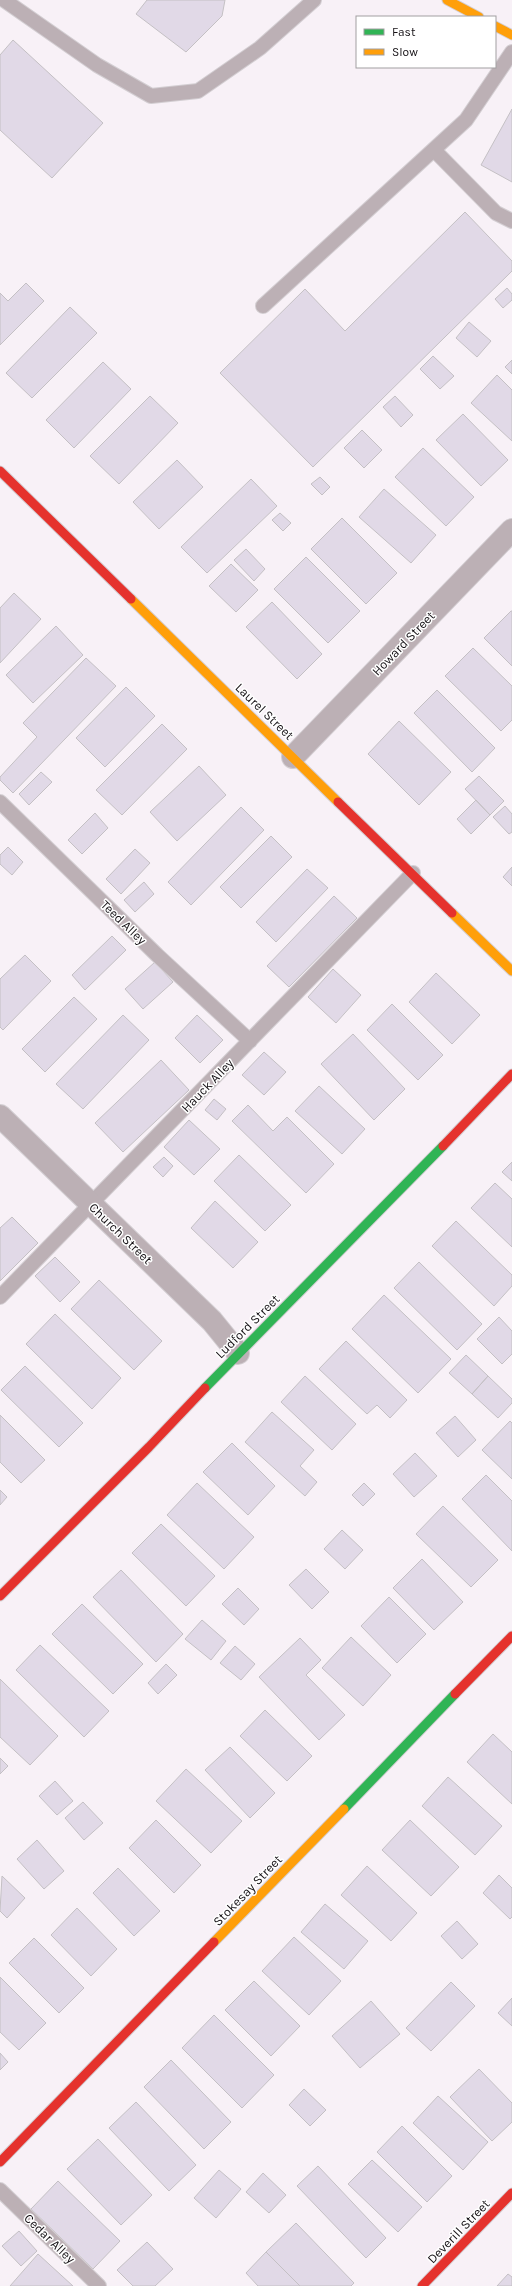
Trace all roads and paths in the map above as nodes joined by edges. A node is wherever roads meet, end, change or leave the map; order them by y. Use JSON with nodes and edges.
{"nodes":[{"id":1,"x":4,"y":0,"type":"edge"},
{"id":2,"x":314,"y":0,"type":"edge"},
{"id":3,"x":447,"y":0,"type":"edge"},
{"id":4,"x":477,"y":16,"type":"edge"},
{"id":5,"x":496,"y":27,"type":"edge"},
{"id":6,"x":512,"y":35,"type":"edge"},
{"id":7,"x":512,"y":52,"type":"edge"},
{"id":8,"x":434,"y":150,"type":"junction"},
{"id":9,"x":512,"y":221,"type":"edge"},
{"id":10,"x":263,"y":306,"type":"dead end"},
{"id":11,"x":0,"y":471,"type":"edge"},
{"id":12,"x":512,"y":530,"type":"edge"},
{"id":13,"x":293,"y":757,"type":"junction"},
{"id":14,"x":0,"y":802,"type":"edge"},
{"id":15,"x":413,"y":873,"type":"junction"},
{"id":16,"x":512,"y":971,"type":"edge"},
{"id":17,"x":250,"y":1041,"type":"junction"},
{"id":18,"x":512,"y":1074,"type":"edge"},
{"id":19,"x":0,"y":1116,"type":"edge"},
{"id":20,"x":91,"y":1204,"type":"junction"},
{"id":21,"x":0,"y":1297,"type":"edge"},
{"id":22,"x":238,"y":1353,"type":"junction"},
{"id":23,"x":0,"y":1596,"type":"edge"},
{"id":24,"x":512,"y":1636,"type":"edge"},
{"id":25,"x":0,"y":2162,"type":"edge"},
{"id":26,"x":0,"y":2190,"type":"edge"},
{"id":27,"x":512,"y":2194,"type":"edge"},
{"id":28,"x":99,"y":2286,"type":"edge"},
{"id":29,"x":422,"y":2286,"type":"edge"}],
"edges":[{"from":1,"to":2,"type":"lane"},
{"from":3,"to":4,"type":"street"},
{"from":5,"to":6,"type":"street"},
{"from":7,"to":8,"type":"lane"},
{"from":8,"to":9,"type":"lane"},
{"from":8,"to":10,"type":"lane"},
{"from":11,"to":13,"type":"street","name":"Laurel Street"},
{"from":12,"to":13,"type":"street","name":"Howard Street"},
{"from":13,"to":15,"type":"street","name":"Laurel Street"},
{"from":14,"to":17,"type":"lane","name":"Teed Alley"},
{"from":15,"to":16,"type":"street","name":"Laurel Street"},
{"from":15,"to":17,"type":"lane","name":"Hauck Alley"},
{"from":17,"to":20,"type":"lane","name":"Hauck Alley"},
{"from":18,"to":22,"type":"street","name":"Ludford Street"},
{"from":19,"to":20,"type":"street","name":"Church Street"},
{"from":20,"to":21,"type":"lane","name":"Hauck Alley"},
{"from":20,"to":22,"type":"street","name":"Church Street"},
{"from":22,"to":23,"type":"street","name":"Ludford Street"},
{"from":24,"to":25,"type":"street","name":"Stokesay Street"},
{"from":26,"to":28,"type":"lane","name":"Cedar Alley"},
{"from":27,"to":29,"type":"street","name":"Deverill Street"}]}
